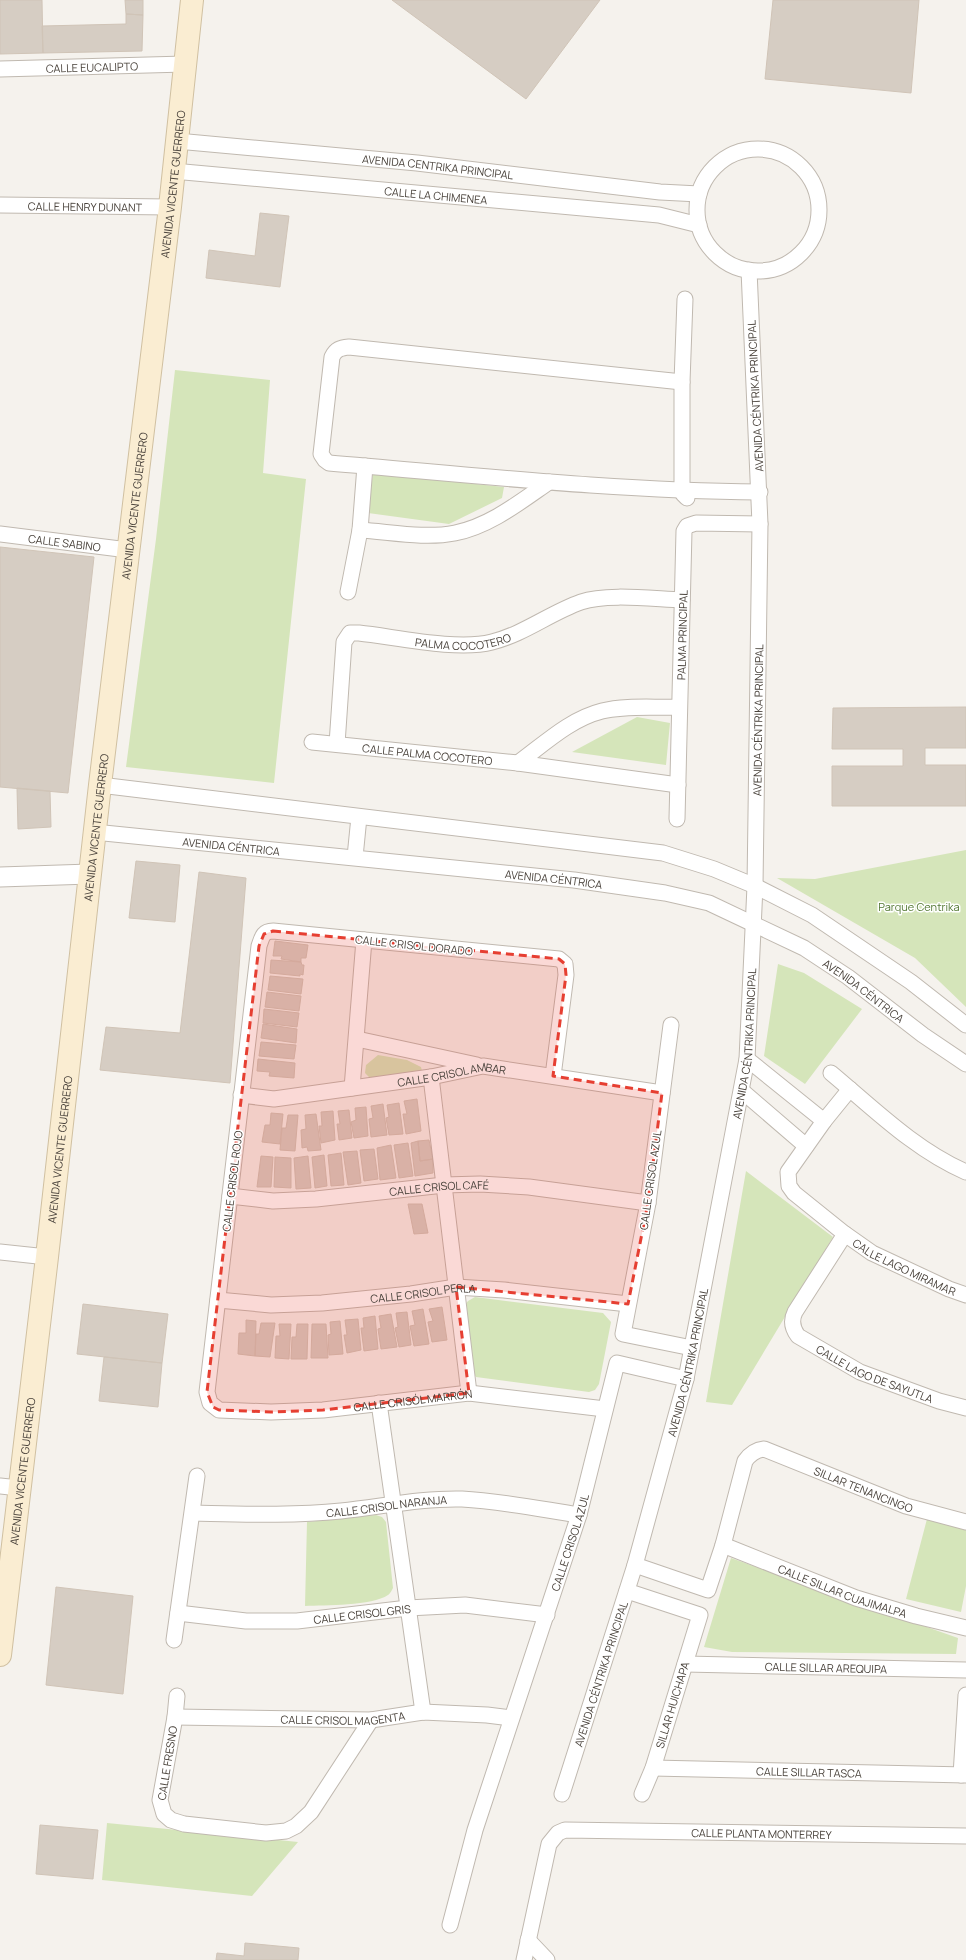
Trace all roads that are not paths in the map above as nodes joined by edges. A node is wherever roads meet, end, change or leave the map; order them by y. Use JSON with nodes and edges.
{"nodes":[{"id":1,"x":192,"y":0,"type":"edge"},
{"id":2,"x":185,"y":64,"type":"junction"},
{"id":3,"x":0,"y":69,"type":"edge"},
{"id":4,"x":177,"y":140,"type":"junction"},
{"id":5,"x":173,"y":171,"type":"junction"},
{"id":6,"x":699,"y":194,"type":"junction"},
{"id":7,"x":0,"y":205,"type":"edge"},
{"id":8,"x":170,"y":207,"type":"junction"},
{"id":9,"x":699,"y":225,"type":"junction"},
{"id":10,"x":749,"y":270,"type":"junction"},
{"id":11,"x":685,"y":299,"type":"dead end"},
{"id":12,"x":682,"y":382,"type":"junction"},
{"id":13,"x":366,"y":466,"type":"junction"},
{"id":14,"x":549,"y":482,"type":"junction"},
{"id":15,"x":682,"y":491,"type":"junction"},
{"id":16,"x":760,"y":496,"type":"junction"},
{"id":17,"x":760,"y":524,"type":"junction"},
{"id":18,"x":360,"y":530,"type":"junction"},
{"id":19,"x":0,"y":534,"type":"edge"},
{"id":20,"x":128,"y":550,"type":"junction"},
{"id":21,"x":348,"y":592,"type":"dead end"},
{"id":22,"x":682,"y":600,"type":"junction"},
{"id":23,"x":679,"y":707,"type":"junction"},
{"id":24,"x":312,"y":742,"type":"dead end"},
{"id":25,"x":337,"y":744,"type":"junction"},
{"id":26,"x":518,"y":763,"type":"junction"},
{"id":27,"x":100,"y":785,"type":"junction"},
{"id":28,"x":678,"y":785,"type":"junction"},
{"id":29,"x":359,"y":817,"type":"junction"},
{"id":30,"x":677,"y":818,"type":"dead end"},
{"id":31,"x":94,"y":832,"type":"junction"},
{"id":32,"x":355,"y":857,"type":"junction"},
{"id":33,"x":90,"y":874,"type":"junction"},
{"id":34,"x":0,"y":876,"type":"edge"},
{"id":35,"x":755,"y":886,"type":"junction"},
{"id":36,"x":753,"y":923,"type":"junction"},
{"id":37,"x":364,"y":940,"type":"junction"},
{"id":38,"x":259,"y":946,"type":"joint"},
{"id":39,"x":671,"y":1025,"type":"dead end"},
{"id":40,"x":966,"y":1025,"type":"edge"},
{"id":41,"x":357,"y":1039,"type":"junction"},
{"id":42,"x":747,"y":1059,"type":"junction"},
{"id":43,"x":966,"y":1064,"type":"edge"},
{"id":44,"x":483,"y":1066,"type":"junction"},
{"id":45,"x":831,"y":1073,"type":"dead end"},
{"id":46,"x":553,"y":1076,"type":"junction"},
{"id":47,"x":431,"y":1077,"type":"junction"},
{"id":48,"x":352,"y":1088,"type":"junction"},
{"id":49,"x":850,"y":1089,"type":"junction"},
{"id":50,"x":742,"y":1091,"type":"junction"},
{"id":51,"x":662,"y":1094,"type":"junction"},
{"id":52,"x":241,"y":1095,"type":"junction"},
{"id":53,"x":824,"y":1121,"type":"junction"},
{"id":54,"x":806,"y":1146,"type":"junction"},
{"id":55,"x":966,"y":1172,"type":"edge"},
{"id":56,"x":444,"y":1185,"type":"junction"},
{"id":57,"x":230,"y":1196,"type":"junction"},
{"id":58,"x":648,"y":1203,"type":"junction"},
{"id":59,"x":845,"y":1234,"type":"junction"},
{"id":60,"x":0,"y":1252,"type":"edge"},
{"id":61,"x":47,"y":1256,"type":"junction"},
{"id":62,"x":456,"y":1287,"type":"junction"},
{"id":63,"x":966,"y":1295,"type":"edge"},
{"id":64,"x":218,"y":1300,"type":"junction"},
{"id":65,"x":628,"y":1304,"type":"junction"},
{"id":66,"x":793,"y":1325,"type":"joint"},
{"id":67,"x":692,"y":1348,"type":"junction"},
{"id":68,"x":686,"y":1379,"type":"junction"},
{"id":69,"x":469,"y":1393,"type":"junction"},
{"id":70,"x":379,"y":1403,"type":"junction"},
{"id":71,"x":966,"y":1408,"type":"edge"},
{"id":72,"x":605,"y":1409,"type":"junction"},
{"id":73,"x":219,"y":1410,"type":"joint"},
{"id":74,"x":197,"y":1476,"type":"dead end"},
{"id":75,"x":10,"y":1487,"type":"edge"},
{"id":76,"x":395,"y":1504,"type":"junction"},
{"id":77,"x":193,"y":1513,"type":"junction"},
{"id":78,"x":579,"y":1516,"type":"junction"},
{"id":79,"x":966,"y":1522,"type":"edge"},
{"id":80,"x":723,"y":1545,"type":"junction"},
{"id":81,"x":635,"y":1565,"type":"junction"},
{"id":82,"x":628,"y":1591,"type":"junction"},
{"id":83,"x":408,"y":1608,"type":"junction"},
{"id":84,"x":178,"y":1613,"type":"junction"},
{"id":85,"x":547,"y":1615,"type":"junction"},
{"id":86,"x":966,"y":1628,"type":"edge"},
{"id":87,"x":174,"y":1640,"type":"dead end"},
{"id":88,"x":0,"y":1655,"type":"edge"},
{"id":89,"x":685,"y":1664,"type":"junction"},
{"id":90,"x":966,"y":1670,"type":"edge"},
{"id":91,"x":966,"y":1695,"type":"edge"},
{"id":92,"x":177,"y":1696,"type":"dead end"},
{"id":93,"x":423,"y":1712,"type":"junction"},
{"id":94,"x":175,"y":1717,"type":"junction"},
{"id":95,"x":511,"y":1718,"type":"junction"},
{"id":96,"x":371,"y":1720,"type":"junction"},
{"id":97,"x":653,"y":1768,"type":"junction"},
{"id":98,"x":963,"y":1775,"type":"edge"},
{"id":99,"x":562,"y":1794,"type":"dead end"},
{"id":100,"x":642,"y":1794,"type":"dead end"},
{"id":101,"x":966,"y":1836,"type":"edge"},
{"id":102,"x":450,"y":1924,"type":"dead end"},
{"id":103,"x":528,"y":1940,"type":"junction"},
{"id":104,"x":524,"y":1960,"type":"edge"},
{"id":105,"x":546,"y":1960,"type":"edge"}],
"edges":[{"from":1,"to":2,"type":"main road","name":"AVENIDA VICENTE GUERRERO"},
{"from":2,"to":3,"type":"street","name":"CALLE EUCALIPTO"},
{"from":2,"to":4,"type":"main road","name":"AVENIDA VICENTE GUERRERO"},
{"from":4,"to":5,"type":"main road","name":"AVENIDA VICENTE GUERRERO"},
{"from":4,"to":6,"type":"street","name":"AVENIDA CENTRIKA PRINCIPAL"},
{"from":5,"to":8,"type":"main road","name":"AVENIDA VICENTE GUERRERO"},
{"from":5,"to":9,"type":"street","name":"CALLE LA CHIMENEA"},
{"from":6,"to":9,"type":"street"},
{"from":6,"to":10,"type":"street"},
{"from":7,"to":8,"type":"street","name":"CALLE HENRY DUNANT"},
{"from":8,"to":20,"type":"main road","name":"AVENIDA VICENTE GUERRERO"},
{"from":9,"to":10,"type":"street"},
{"from":10,"to":16,"type":"street","name":"AVENIDA CÉNTRIKA PRINCIPAL"},
{"from":11,"to":12,"type":"street"},
{"from":12,"to":13,"type":"street"},
{"from":12,"to":15,"type":"street"},
{"from":13,"to":14,"type":"street"},
{"from":13,"to":18,"type":"street"},
{"from":14,"to":15,"type":"street"},
{"from":14,"to":18,"type":"street"},
{"from":15,"to":16,"type":"street"},
{"from":16,"to":17,"type":"street","name":"AVENIDA CÉNTRIKA PRINCIPAL"},
{"from":17,"to":22,"type":"street","name":"PALMA PRINCIPAL"},
{"from":17,"to":35,"type":"street","name":"AVENIDA CÉNTRIKA PRINCIPAL"},
{"from":18,"to":21,"type":"street"},
{"from":19,"to":20,"type":"street","name":"CALLE SABINO"},
{"from":20,"to":27,"type":"main road","name":"AVENIDA VICENTE GUERRERO"},
{"from":22,"to":23,"type":"street","name":"PALMA PRINCIPAL"},
{"from":22,"to":25,"type":"street","name":"PALMA COCOTERO"},
{"from":23,"to":26,"type":"street"},
{"from":23,"to":28,"type":"street","name":"PALMA PRINCIPAL"},
{"from":24,"to":25,"type":"street","name":"CALLE PALMA COCOTERO"},
{"from":25,"to":26,"type":"street","name":"CALLE PALMA COCOTERO"},
{"from":26,"to":28,"type":"street","name":"CALLE PALMA COCOTERO"},
{"from":27,"to":29,"type":"street"},
{"from":27,"to":31,"type":"main road","name":"AVENIDA VICENTE GUERRERO"},
{"from":28,"to":30,"type":"street","name":"PALMA PRINCIPAL"},
{"from":29,"to":32,"type":"street"},
{"from":29,"to":35,"type":"street"},
{"from":31,"to":32,"type":"street","name":"AVENIDA CÉNTRICA"},
{"from":31,"to":33,"type":"main road","name":"AVENIDA VICENTE GUERRERO"},
{"from":32,"to":36,"type":"street","name":"AVENIDA CÉNTRICA"},
{"from":33,"to":34,"type":"street"},
{"from":33,"to":61,"type":"main road","name":"AVENIDA VICENTE GUERRERO"},
{"from":35,"to":36,"type":"street","name":"AVENIDA CÉNTRIKA PRINCIPAL"},
{"from":35,"to":40,"type":"street"},
{"from":36,"to":42,"type":"street","name":"AVENIDA CÉNTRIKA PRINCIPAL"},
{"from":36,"to":43,"type":"street","name":"AVENIDA CÉNTRICA"},
{"from":37,"to":38,"type":"street","name":"CALLE CRISOL DORADO"},
{"from":37,"to":41,"type":"street"},
{"from":37,"to":46,"type":"street","name":"CALLE CRISOL DORADO"},
{"from":38,"to":52,"type":"street","name":"CALLE CRISOL ROJO"},
{"from":39,"to":51,"type":"street","name":"CALLE CRISOL AZUL"},
{"from":41,"to":44,"type":"street"},
{"from":41,"to":48,"type":"street"},
{"from":42,"to":50,"type":"street","name":"AVENIDA CÉNTRIKA PRINCIPAL"},
{"from":42,"to":53,"type":"street"},
{"from":44,"to":46,"type":"street","name":"CALLE CRISOL AMBAR"},
{"from":44,"to":47,"type":"street","name":"CALLE CRISOL AMBAR"},
{"from":45,"to":49,"type":"street"},
{"from":46,"to":51,"type":"street","name":"CALLE CRISOL AMBAR"},
{"from":47,"to":48,"type":"street","name":"CALLE CRISOL AMBAR"},
{"from":47,"to":56,"type":"street"},
{"from":48,"to":52,"type":"street","name":"CALLE CRISOL AMBAR"},
{"from":49,"to":53,"type":"street","name":"CALLE LAGO MIRAMAR"},
{"from":49,"to":55,"type":"street"},
{"from":50,"to":54,"type":"street"},
{"from":50,"to":67,"type":"street","name":"AVENIDA CÉNTRIKA PRINCIPAL"},
{"from":51,"to":58,"type":"street","name":"CALLE CRISOL AZUL"},
{"from":52,"to":57,"type":"street","name":"CALLE CRISOL ROJO"},
{"from":53,"to":54,"type":"street","name":"CALLE LAGO MIRAMAR"},
{"from":54,"to":59,"type":"street","name":"CALLE LAGO MIRAMAR"},
{"from":56,"to":57,"type":"street","name":"CALLE CRISOL CAFÉ"},
{"from":56,"to":58,"type":"street","name":"CALLE CRISOL CAFÉ"},
{"from":56,"to":62,"type":"street"},
{"from":57,"to":64,"type":"street","name":"CALLE CRISOL ROJO"},
{"from":58,"to":65,"type":"street","name":"CALLE CRISOL AZUL"},
{"from":59,"to":63,"type":"street","name":"CALLE LAGO MIRAMAR"},
{"from":59,"to":66,"type":"street","name":"CALLE LAGO MIRAMAR"},
{"from":60,"to":61,"type":"street"},
{"from":61,"to":75,"type":"main road","name":"AVENIDA VICENTE GUERRERO"},
{"from":62,"to":64,"type":"street","name":"CALLE CRISOL PERLA"},
{"from":62,"to":65,"type":"street","name":"CALLE CRISOL PERLA"},
{"from":62,"to":69,"type":"street"},
{"from":64,"to":73,"type":"street","name":"CALLE CRISOL ROJO"},
{"from":65,"to":67,"type":"street","name":"CALLE CRISOL AZUL"},
{"from":66,"to":71,"type":"street","name":"CALLE LAGO DE SAYUTLA"},
{"from":67,"to":68,"type":"street","name":"AVENIDA CÉNTRIKA PRINCIPAL"},
{"from":68,"to":72,"type":"street","name":"CALLE CRISOL AZUL"},
{"from":68,"to":81,"type":"street","name":"AVENIDA CÉNTRIKA PRINCIPAL"},
{"from":69,"to":70,"type":"street","name":"CALLE CRISÓL MARRÓN"},
{"from":69,"to":72,"type":"street","name":"CALLE CRISÓL MARRÓN"},
{"from":70,"to":73,"type":"street","name":"CALLE CRISÓL MARRÓN"},
{"from":70,"to":76,"type":"street"},
{"from":72,"to":78,"type":"street","name":"CALLE CRISOL AZUL"},
{"from":74,"to":77,"type":"street"},
{"from":75,"to":88,"type":"main road","name":"AVENIDA VICENTE GUERRERO"},
{"from":76,"to":77,"type":"street","name":"CALLE CRISOL NARANJA"},
{"from":76,"to":78,"type":"street","name":"CALLE CRISOL NARANJA"},
{"from":76,"to":83,"type":"street"},
{"from":77,"to":84,"type":"street"},
{"from":78,"to":85,"type":"street","name":"CALLE CRISOL AZUL"},
{"from":79,"to":80,"type":"street","name":"SILLAR TENANCINGO"},
{"from":80,"to":81,"type":"street"},
{"from":80,"to":86,"type":"street","name":"CALLE SILLAR CUAJIMALPA"},
{"from":81,"to":82,"type":"street","name":"AVENIDA CÉNTRIKA PRINCIPAL"},
{"from":82,"to":89,"type":"street","name":"SILLAR HUICHAPA"},
{"from":82,"to":99,"type":"street","name":"AVENIDA CÉNTRIKA PRINCIPAL"},
{"from":83,"to":84,"type":"street","name":"CALLE CRISOL GRIS"},
{"from":83,"to":85,"type":"street","name":"CALLE CRISOL GRIS"},
{"from":83,"to":93,"type":"street"},
{"from":84,"to":87,"type":"street"},
{"from":85,"to":95,"type":"street","name":"CALLE CRISOL AZUL"},
{"from":89,"to":90,"type":"street","name":"CALLE SILLAR AREQUIPA"},
{"from":89,"to":97,"type":"street","name":"SILLAR HUICHAPA"},
{"from":91,"to":98,"type":"street"},
{"from":92,"to":94,"type":"street","name":"CALLE FRESNO"},
{"from":93,"to":95,"type":"street","name":"CALLE CRISOL MAGENTA"},
{"from":93,"to":96,"type":"street","name":"CALLE CRISOL MAGENTA"},
{"from":94,"to":96,"type":"street","name":"CALLE CRISOL MAGENTA"},
{"from":94,"to":96,"type":"street","name":"CALLE FRESNO"},
{"from":95,"to":102,"type":"street","name":"CALLE CRISOL AZUL"},
{"from":97,"to":98,"type":"street","name":"CALLE SILLAR TASCA"},
{"from":97,"to":100,"type":"street","name":"SILLAR HUICHAPA"},
{"from":101,"to":103,"type":"street","name":"CALLE PLANTA MONTERREY"},
{"from":103,"to":104,"type":"street"},
{"from":103,"to":105,"type":"street"}]}
